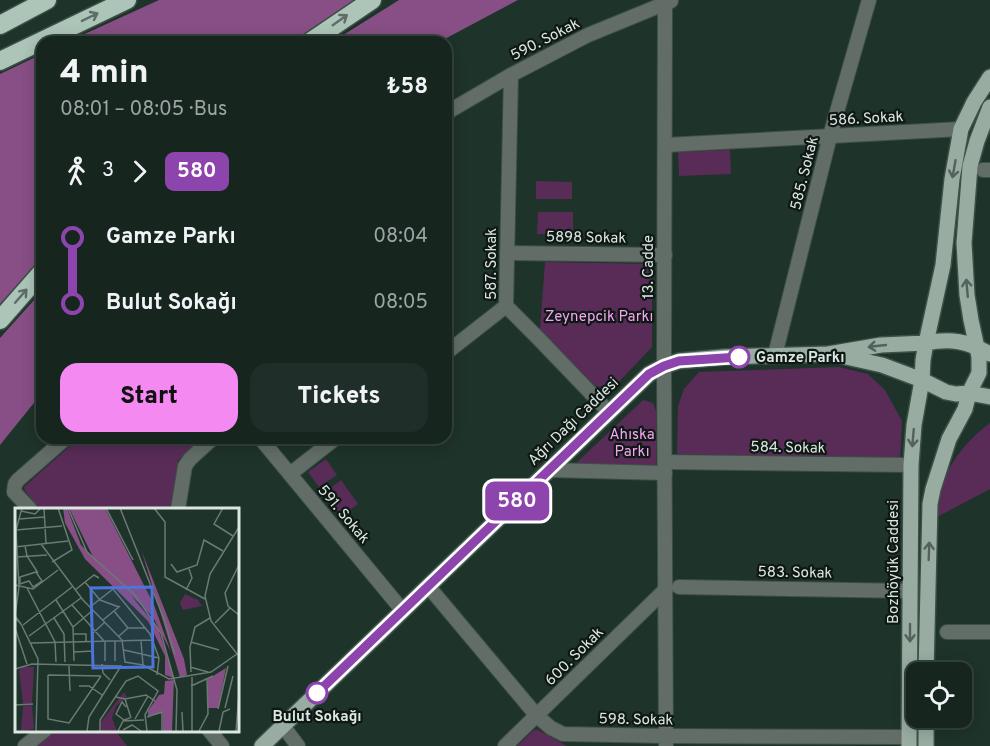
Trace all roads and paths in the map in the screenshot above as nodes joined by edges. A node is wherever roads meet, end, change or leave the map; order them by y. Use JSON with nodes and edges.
{"nodes":[{"id":1,"x":47,"y":0,"type":"edge"},
{"id":2,"x":127,"y":0,"type":"edge"},
{"id":3,"x":372,"y":0,"type":"edge"},
{"id":4,"x":869,"y":0,"type":"edge"},
{"id":5,"x":669,"y":2,"type":"edge"},
{"id":6,"x":0,"y":18,"type":"edge"},
{"id":7,"x":0,"y":25,"type":"edge"},
{"id":8,"x":52,"y":36,"type":"edge"},
{"id":9,"x":319,"y":36,"type":"edge"},
{"id":10,"x":36,"y":44,"type":"edge"},
{"id":11,"x":0,"y":61,"type":"edge"},
{"id":12,"x":511,"y":75,"type":"junction"},
{"id":13,"x":990,"y":77,"type":"edge"},
{"id":14,"x":990,"y":107,"type":"edge"},
{"id":15,"x":452,"y":109,"type":"edge"},
{"id":16,"x":961,"y":129,"type":"junction"},
{"id":17,"x":830,"y":136,"type":"junction"},
{"id":18,"x":665,"y":145,"type":"junction"},
{"id":19,"x":507,"y":253,"type":"junction"},
{"id":20,"x":665,"y":255,"type":"junction"},
{"id":21,"x":36,"y":279,"type":"edge"},
{"id":22,"x":506,"y":306,"type":"junction"},
{"id":23,"x":0,"y":320,"type":"edge"},
{"id":24,"x":926,"y":343,"type":"junction"},
{"id":25,"x":976,"y":346,"type":"junction"},
{"id":26,"x":452,"y":348,"type":"edge"},
{"id":27,"x":828,"y":354,"type":"junction"},
{"id":28,"x":990,"y":354,"type":"edge"},
{"id":29,"x":775,"y":355,"type":"junction"},
{"id":30,"x":664,"y":366,"type":"junction"},
{"id":31,"x":922,"y":380,"type":"junction"},
{"id":32,"x":969,"y":393,"type":"junction"},
{"id":33,"x":990,"y":397,"type":"edge"},
{"id":34,"x":609,"y":412,"type":"junction"},
{"id":35,"x":59,"y":444,"type":"edge"},
{"id":36,"x":206,"y":444,"type":"edge"},
{"id":37,"x":265,"y":444,"type":"edge"},
{"id":38,"x":328,"y":444,"type":"edge"},
{"id":39,"x":911,"y":465,"type":"junction"},
{"id":40,"x":665,"y":467,"type":"junction"},
{"id":41,"x":549,"y":470,"type":"junction"},
{"id":42,"x":290,"y":474,"type":"junction"},
{"id":43,"x":29,"y":508,"type":"edge"},
{"id":44,"x":178,"y":508,"type":"edge"},
{"id":45,"x":428,"y":586,"type":"junction"},
{"id":46,"x":672,"y":588,"type":"junction"},
{"id":47,"x":910,"y":591,"type":"junction"},
{"id":48,"x":403,"y":610,"type":"junction"},
{"id":49,"x":947,"y":632,"type":"dead end"},
{"id":50,"x":990,"y":632,"type":"edge"},
{"id":51,"x":926,"y":662,"type":"edge"},
{"id":52,"x":537,"y":716,"type":"junction"},
{"id":53,"x":283,"y":726,"type":"junction"},
{"id":54,"x":926,"y":728,"type":"edge"},
{"id":55,"x":43,"y":731,"type":"edge"},
{"id":56,"x":211,"y":731,"type":"edge"},
{"id":57,"x":666,"y":741,"type":"edge"},
{"id":58,"x":782,"y":741,"type":"edge"},
{"id":59,"x":909,"y":742,"type":"edge"},
{"id":60,"x":25,"y":746,"type":"edge"},
{"id":61,"x":222,"y":746,"type":"edge"},
{"id":62,"x":262,"y":746,"type":"edge"},
{"id":63,"x":298,"y":746,"type":"edge"},
{"id":64,"x":505,"y":746,"type":"edge"},
{"id":65,"x":926,"y":746,"type":"edge"}],
"edges":[{"from":1,"to":6,"type":"highway"},
{"from":1,"to":7,"type":"highway"},
{"from":8,"to":2,"type":"highway","one_way":true},
{"from":9,"to":3,"type":"highway","one_way":true},
{"from":4,"to":17,"type":"street","name":"585. Sokak"},
{"from":5,"to":12,"type":"street","name":"590. Sokak"},
{"from":5,"to":18,"type":"street","name":"13. Cadde"},
{"from":11,"to":10,"type":"highway","one_way":true},
{"from":12,"to":15,"type":"street","name":"590. Sokak"},
{"from":12,"to":19,"type":"street","name":"587. Sokak"},
{"from":13,"to":16,"type":"main road"},
{"from":25,"to":14,"type":"main road","one_way":true},
{"from":16,"to":17,"type":"street","name":"586. Sokak"},
{"from":16,"to":24,"type":"main road","one_way":true},
{"from":17,"to":18,"type":"street","name":"586. Sokak"},
{"from":17,"to":29,"type":"street","name":"585. Sokak"},
{"from":18,"to":20,"type":"street","name":"13. Cadde"},
{"from":19,"to":20,"type":"street","name":"5898 Sokak"},
{"from":19,"to":22,"type":"street","name":"587. Sokak"},
{"from":20,"to":30,"type":"street","name":"13. Cadde"},
{"from":23,"to":21,"type":"highway","one_way":true},
{"from":22,"to":26,"type":"street"},
{"from":22,"to":34,"type":"street","name":"587. Sokak"},
{"from":24,"to":25,"type":"main road"},
{"from":24,"to":27,"type":"main road","name":"Ağrı Dağı Caddesi","one_way":true},
{"from":24,"to":31,"type":"main road"},
{"from":25,"to":28,"type":"main road"},
{"from":25,"to":32,"type":"main road"},
{"from":27,"to":29,"type":"main road","name":"Ağrı Dağı Caddesi"},
{"from":27,"to":31,"type":"main road","name":"Ağrı Dağı Caddesi"},
{"from":29,"to":30,"type":"main road","name":"Ağrı Dağı Caddesi"},
{"from":30,"to":34,"type":"main road","name":"Ağrı Dağı Caddesi"},
{"from":30,"to":40,"type":"street","name":"13. Cadde"},
{"from":31,"to":32,"type":"main road"},
{"from":31,"to":39,"type":"main road","name":"Bozhöyük Caddesi","one_way":true},
{"from":32,"to":33,"type":"main road"},
{"from":51,"to":32,"type":"main road","one_way":true},
{"from":34,"to":41,"type":"main road","name":"Ağrı Dağı Caddesi"},
{"from":35,"to":43,"type":"street"},
{"from":36,"to":44,"type":"street"},
{"from":37,"to":42,"type":"street","name":"591. Sokak"},
{"from":38,"to":42,"type":"street"},
{"from":39,"to":40,"type":"street","name":"584. Sokak"},
{"from":39,"to":47,"type":"main road","name":"Bozhöyük Caddesi"},
{"from":40,"to":41,"type":"street","name":"584. Sokak"},
{"from":40,"to":46,"type":"street","name":"13. Cadde"},
{"from":41,"to":45,"type":"main road","name":"Ağrı Dağı Caddesi"},
{"from":42,"to":48,"type":"street","name":"591. Sokak"},
{"from":45,"to":48,"type":"main road","name":"Ağrı Dağı Caddesi"},
{"from":45,"to":52,"type":"street","name":"598. Sokak"},
{"from":46,"to":47,"type":"street","name":"583. Sokak"},
{"from":46,"to":52,"type":"street","name":"600. Sokak"},
{"from":46,"to":57,"type":"street","name":"13. Cadde"},
{"from":47,"to":59,"type":"main road","name":"Bozhöyük Caddesi","one_way":true},
{"from":48,"to":53,"type":"main road","name":"Ağrı Dağı Caddesi"},
{"from":49,"to":50,"type":"street"},
{"from":52,"to":57,"type":"street","name":"598. Sokak"},
{"from":52,"to":64,"type":"street","name":"600. Sokak"},
{"from":53,"to":62,"type":"main road","name":"Ağrı Dağı Caddesi"},
{"from":53,"to":63,"type":"street"},
{"from":54,"to":65,"type":"main road"},
{"from":55,"to":60,"type":"street"},
{"from":56,"to":61,"type":"street"},
{"from":57,"to":58,"type":"street","name":"598. Sokak"},
{"from":58,"to":59,"type":"street","name":"598. Sokak"}]}
